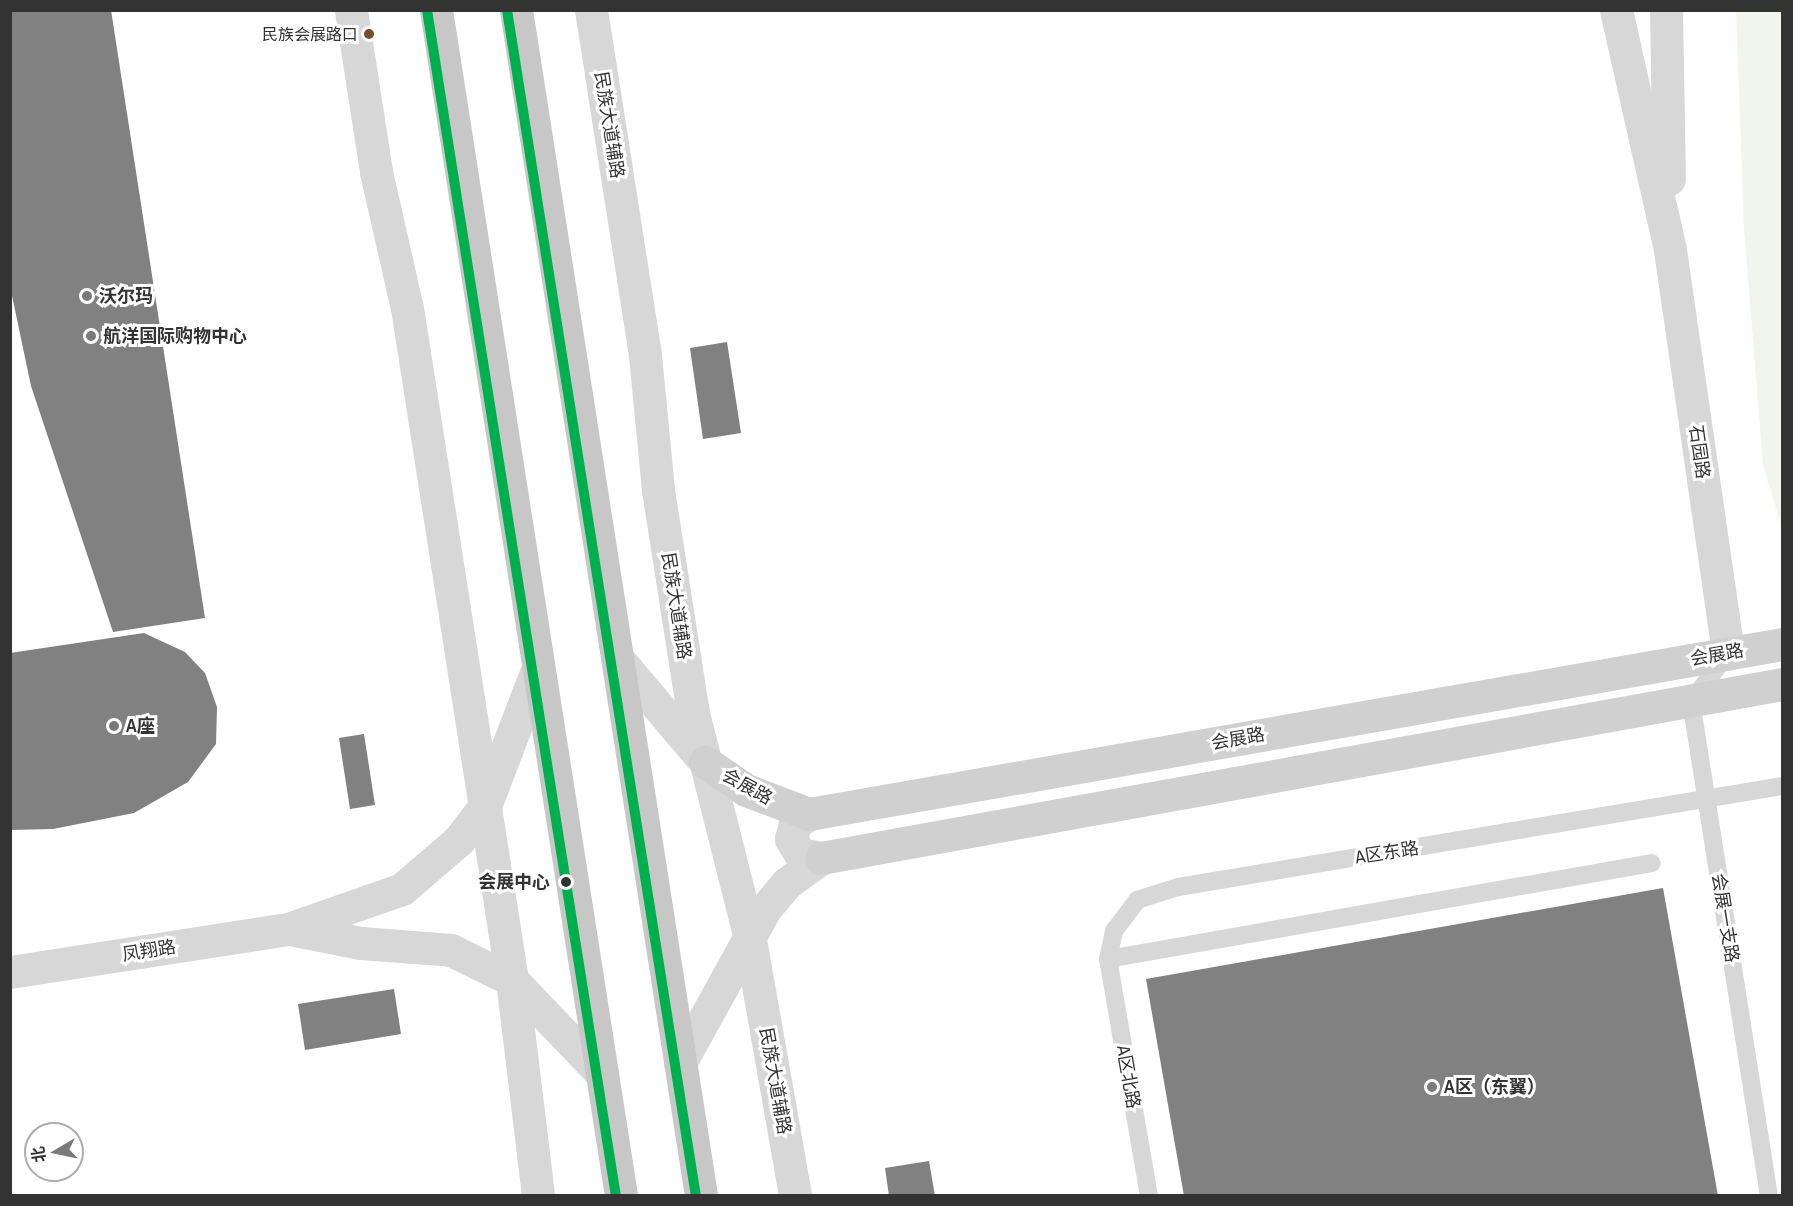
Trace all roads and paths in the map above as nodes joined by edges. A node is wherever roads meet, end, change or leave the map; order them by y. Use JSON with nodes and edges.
{"nodes":[{"id":1,"x":351,"y":10,"type":"edge"},
{"id":2,"x":436,"y":10,"type":"edge"},
{"id":3,"x":516,"y":10,"type":"edge"},
{"id":4,"x":591,"y":10,"type":"edge"},
{"id":5,"x":1616,"y":10,"type":"edge"},
{"id":6,"x":1666,"y":10,"type":"edge"},
{"id":7,"x":1670,"y":250,"type":"junction"},
{"id":8,"x":1782,"y":644,"type":"edge"},
{"id":9,"x":1728,"y":654,"type":"junction"},
{"id":10,"x":617,"y":658,"type":"junction"},
{"id":11,"x":538,"y":667,"type":"junction"},
{"id":12,"x":1782,"y":684,"type":"edge"},
{"id":13,"x":1691,"y":701,"type":"junction"},
{"id":14,"x":705,"y":762,"type":"junction"},
{"id":15,"x":1782,"y":786,"type":"edge"},
{"id":16,"x":1705,"y":801,"type":"junction"},
{"id":17,"x":485,"y":806,"type":"junction"},
{"id":18,"x":808,"y":814,"type":"junction"},
{"id":19,"x":821,"y":858,"type":"junction"},
{"id":20,"x":1652,"y":864,"type":"dead end"},
{"id":21,"x":288,"y":929,"type":"junction"},
{"id":22,"x":749,"y":934,"type":"junction"},
{"id":23,"x":1108,"y":960,"type":"junction"},
{"id":24,"x":10,"y":972,"type":"edge"},
{"id":25,"x":512,"y":980,"type":"junction"},
{"id":26,"x":680,"y":1063,"type":"junction"},
{"id":27,"x":602,"y":1074,"type":"junction"},
{"id":28,"x":538,"y":1196,"type":"edge"},
{"id":29,"x":610,"y":1196,"type":"edge"},
{"id":30,"x":621,"y":1196,"type":"edge"},
{"id":31,"x":701,"y":1196,"type":"edge"},
{"id":32,"x":795,"y":1196,"type":"edge"},
{"id":33,"x":1149,"y":1196,"type":"edge"},
{"id":34,"x":1769,"y":1196,"type":"edge"}],
"edges":[{"from":1,"to":17,"type":"street"},
{"from":2,"to":11,"type":"highway"},
{"from":3,"to":10,"type":"highway"},
{"from":4,"to":14,"type":"street","name":"民族大道辅路"},
{"from":5,"to":7,"type":"street","name":"石园路"},
{"from":6,"to":7,"type":"street","name":"石园路"},
{"from":7,"to":9,"type":"street","name":"石园路"},
{"from":8,"to":9,"type":"main road","name":"会展路"},
{"from":9,"to":13,"type":"lane"},
{"from":9,"to":18,"type":"main road","name":"会展路"},
{"from":10,"to":14,"type":"street"},
{"from":10,"to":26,"type":"highway"},
{"from":11,"to":17,"type":"street"},
{"from":11,"to":27,"type":"highway"},
{"from":12,"to":13,"type":"main road"},
{"from":13,"to":16,"type":"lane","name":"会展一支路"},
{"from":13,"to":19,"type":"main road"},
{"from":14,"to":18,"type":"main road","name":"会展路"},
{"from":14,"to":22,"type":"street","name":"民族大道辅路"},
{"from":15,"to":16,"type":"lane","name":"A区东路"},
{"from":16,"to":23,"type":"lane","name":"A区东路"},
{"from":16,"to":34,"type":"lane","name":"会展一支路"},
{"from":17,"to":21,"type":"street"},
{"from":17,"to":25,"type":"street"},
{"from":18,"to":19,"type":"street"},
{"from":19,"to":22,"type":"street"},
{"from":20,"to":23,"type":"lane"},
{"from":21,"to":24,"type":"street","name":"凤翔路"},
{"from":21,"to":25,"type":"street"},
{"from":22,"to":26,"type":"street"},
{"from":22,"to":32,"type":"street","name":"民族大道辅路"},
{"from":23,"to":33,"type":"lane","name":"A区北路"},
{"from":25,"to":27,"type":"street"},
{"from":25,"to":28,"type":"street"},
{"from":26,"to":31,"type":"highway"},
{"from":27,"to":29,"type":"highway"},
{"from":27,"to":30,"type":"highway"}]}
